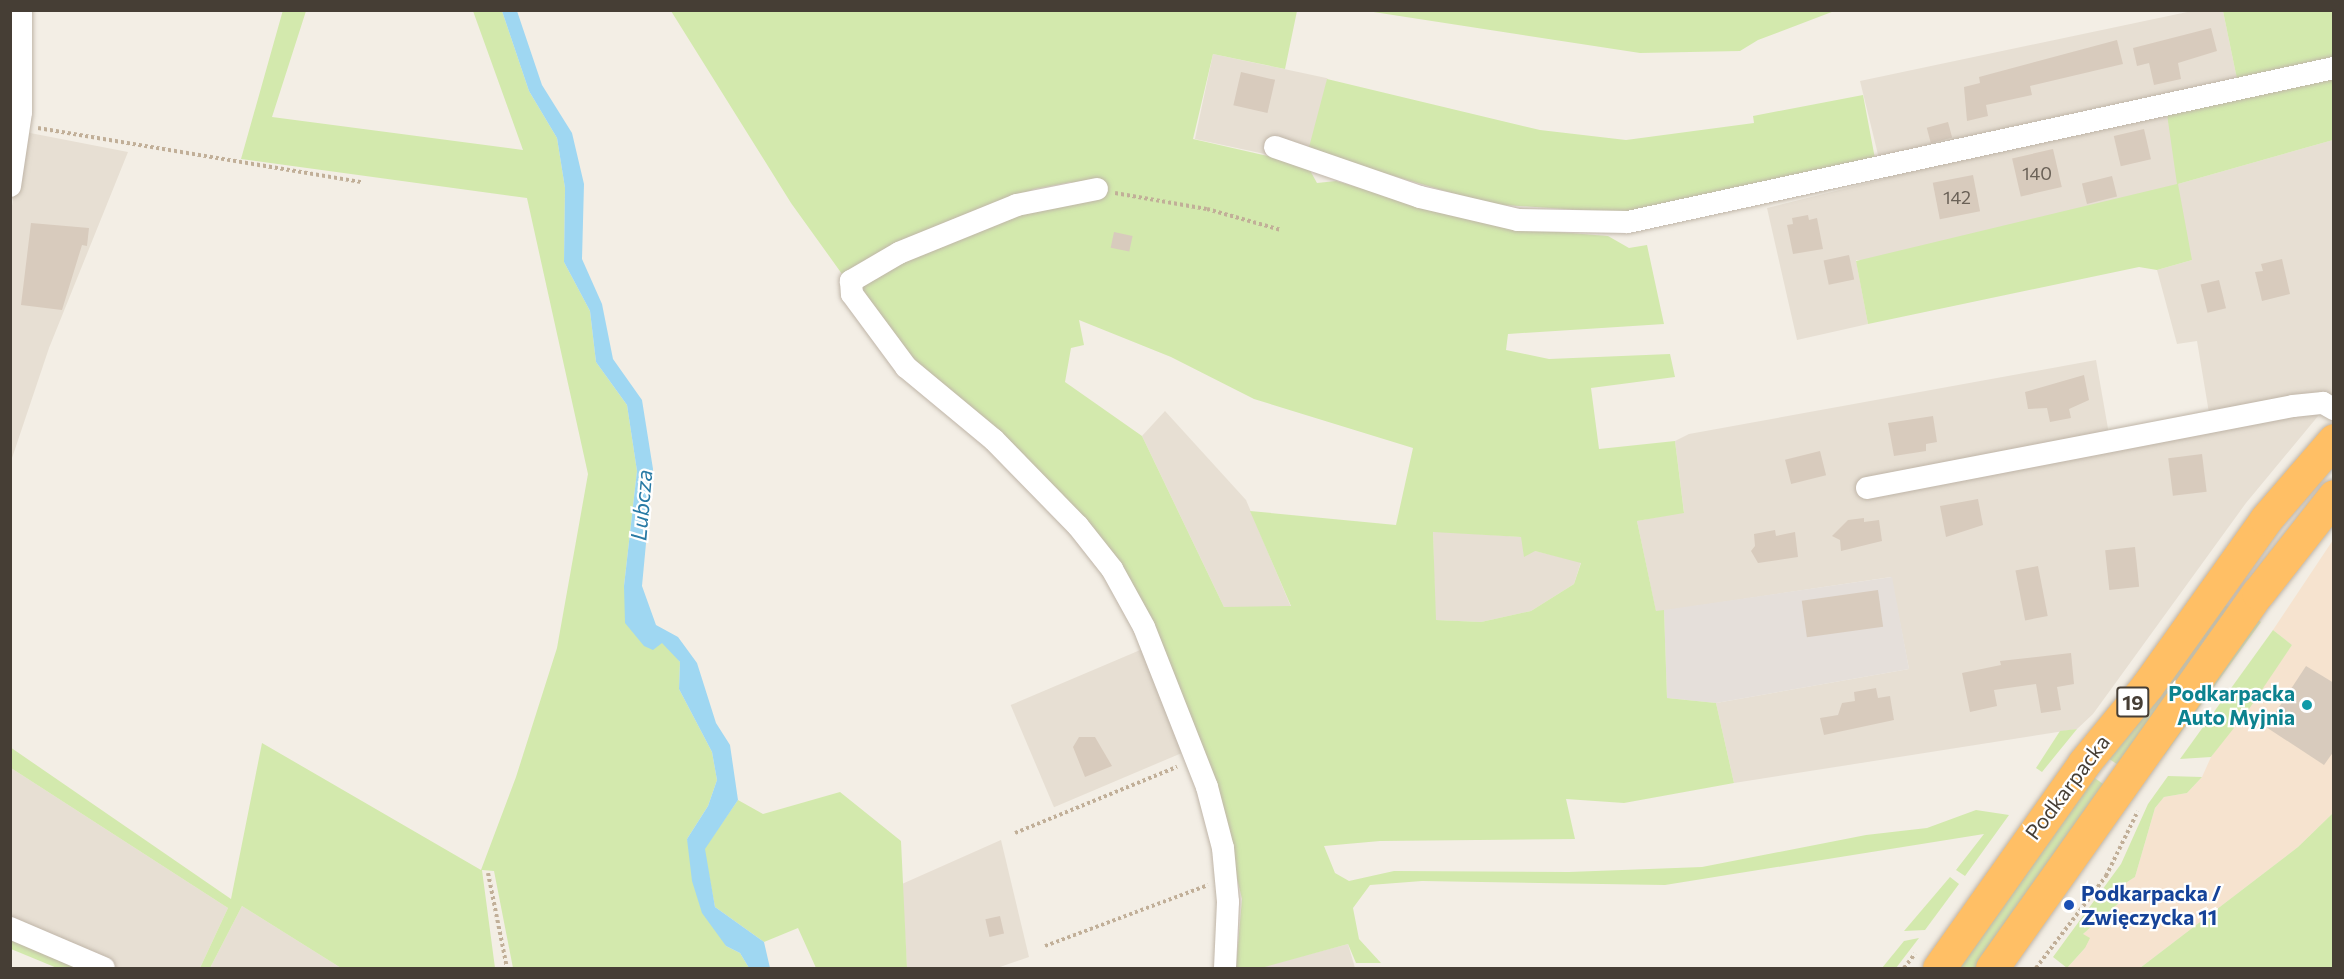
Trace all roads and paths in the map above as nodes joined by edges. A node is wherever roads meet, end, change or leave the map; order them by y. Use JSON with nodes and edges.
{"nodes":[{"id":1,"x":21,"y":10,"type":"edge"},
{"id":2,"x":2334,"y":68,"type":"edge"},
{"id":3,"x":19,"y":124,"type":"junction"},
{"id":4,"x":1275,"y":147,"type":"dead end"},
{"id":5,"x":362,"y":182,"type":"dead end"},
{"id":6,"x":10,"y":186,"type":"edge"},
{"id":7,"x":1097,"y":189,"type":"joint"},
{"id":8,"x":1281,"y":230,"type":"dead end"},
{"id":9,"x":2334,"y":409,"type":"edge"},
{"id":10,"x":2334,"y":440,"type":"edge"},
{"id":11,"x":1867,"y":488,"type":"dead end"},
{"id":12,"x":2334,"y":496,"type":"edge"},
{"id":13,"x":2266,"y":519,"type":"junction"},
{"id":14,"x":2258,"y":593,"type":"junction"},
{"id":15,"x":1197,"y":759,"type":"junction"},
{"id":16,"x":2140,"y":804,"type":"dead end"},
{"id":17,"x":1015,"y":833,"type":"dead end"},
{"id":18,"x":488,"y":873,"type":"dead end"},
{"id":19,"x":1225,"y":879,"type":"junction"},
{"id":20,"x":10,"y":928,"type":"edge"},
{"id":21,"x":1045,"y":946,"type":"dead end"},
{"id":22,"x":104,"y":969,"type":"edge"},
{"id":23,"x":507,"y":969,"type":"edge"},
{"id":24,"x":1225,"y":969,"type":"edge"},
{"id":25,"x":1939,"y":969,"type":"edge"},
{"id":26,"x":1992,"y":969,"type":"edge"},
{"id":27,"x":2036,"y":969,"type":"edge"}],
"edges":[{"from":1,"to":3,"type":"street"},
{"from":2,"to":4,"type":"street"},
{"from":3,"to":5,"type":"path"},
{"from":3,"to":6,"type":"street"},
{"from":7,"to":8,"type":"path"},
{"from":7,"to":15,"type":"street"},
{"from":9,"to":11,"type":"street"},
{"from":10,"to":13,"type":"highway","name":"Podkarpacka","number":"19"},
{"from":12,"to":14,"type":"highway","name":"Podkarpacka","number":"19"},
{"from":13,"to":14,"type":"highway"},
{"from":13,"to":25,"type":"highway","name":"Podkarpacka","number":"19"},
{"from":14,"to":26,"type":"highway","name":"Podkarpacka","number":"19"},
{"from":15,"to":17,"type":"path"},
{"from":15,"to":19,"type":"street"},
{"from":16,"to":27,"type":"path"},
{"from":18,"to":23,"type":"path"},
{"from":19,"to":21,"type":"path"},
{"from":19,"to":24,"type":"street"},
{"from":20,"to":22,"type":"street"}]}
